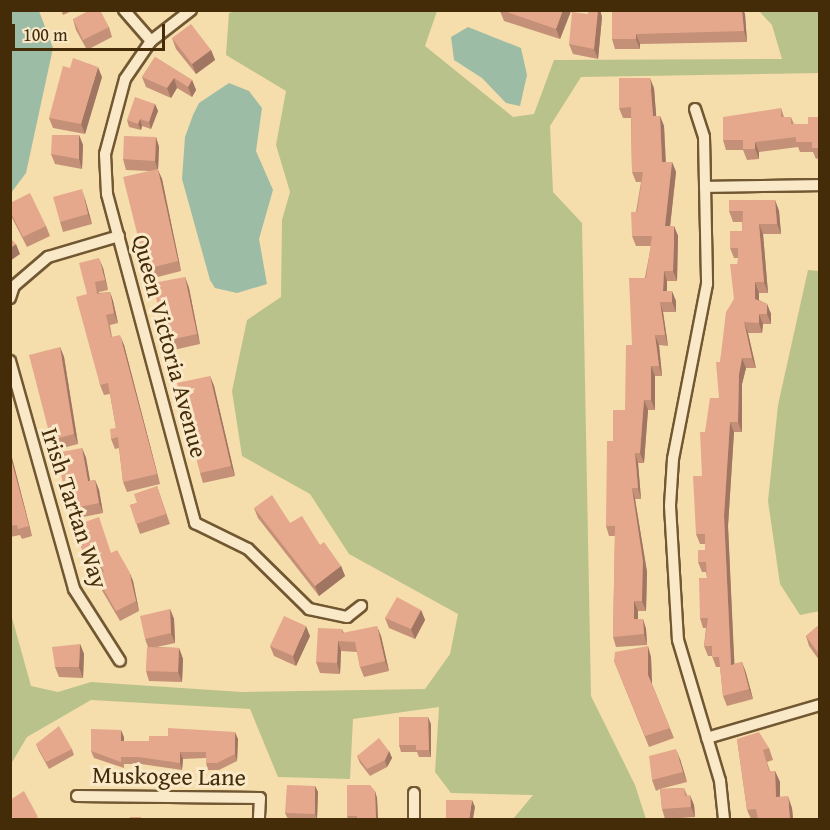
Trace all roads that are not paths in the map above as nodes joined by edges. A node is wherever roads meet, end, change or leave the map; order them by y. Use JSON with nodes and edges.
{"nodes":[{"id":1,"x":123,"y":10,"type":"edge"},
{"id":2,"x":191,"y":10,"type":"edge"},
{"id":3,"x":151,"y":41,"type":"junction"},
{"id":4,"x":694,"y":109,"type":"dead end"},
{"id":5,"x":819,"y":185,"type":"edge"},
{"id":6,"x":705,"y":187,"type":"junction"},
{"id":7,"x":119,"y":236,"type":"junction"},
{"id":8,"x":10,"y":297,"type":"edge"},
{"id":9,"x":10,"y":361,"type":"edge"},
{"id":10,"x":361,"y":606,"type":"dead end"},
{"id":11,"x":120,"y":661,"type":"dead end"},
{"id":12,"x":819,"y":705,"type":"edge"},
{"id":13,"x":707,"y":738,"type":"junction"},
{"id":14,"x":414,"y":793,"type":"dead end"},
{"id":15,"x":77,"y":796,"type":"dead end"},
{"id":16,"x":260,"y":819,"type":"edge"},
{"id":17,"x":414,"y":819,"type":"edge"},
{"id":18,"x":724,"y":819,"type":"edge"}],
"edges":[{"from":1,"to":3,"type":"street"},
{"from":2,"to":3,"type":"street","name":"Queen Victoria Avenue"},
{"from":3,"to":7,"type":"street","name":"Queen Victoria Avenue"},
{"from":4,"to":6,"type":"street"},
{"from":5,"to":6,"type":"street"},
{"from":6,"to":13,"type":"street"},
{"from":7,"to":8,"type":"street"},
{"from":7,"to":10,"type":"street","name":"Queen Victoria Avenue"},
{"from":9,"to":11,"type":"street","name":"Irish Tartan Way"},
{"from":12,"to":13,"type":"street"},
{"from":13,"to":18,"type":"street"},
{"from":14,"to":17,"type":"street"},
{"from":15,"to":16,"type":"street","name":"Muskogee Lane"}]}
